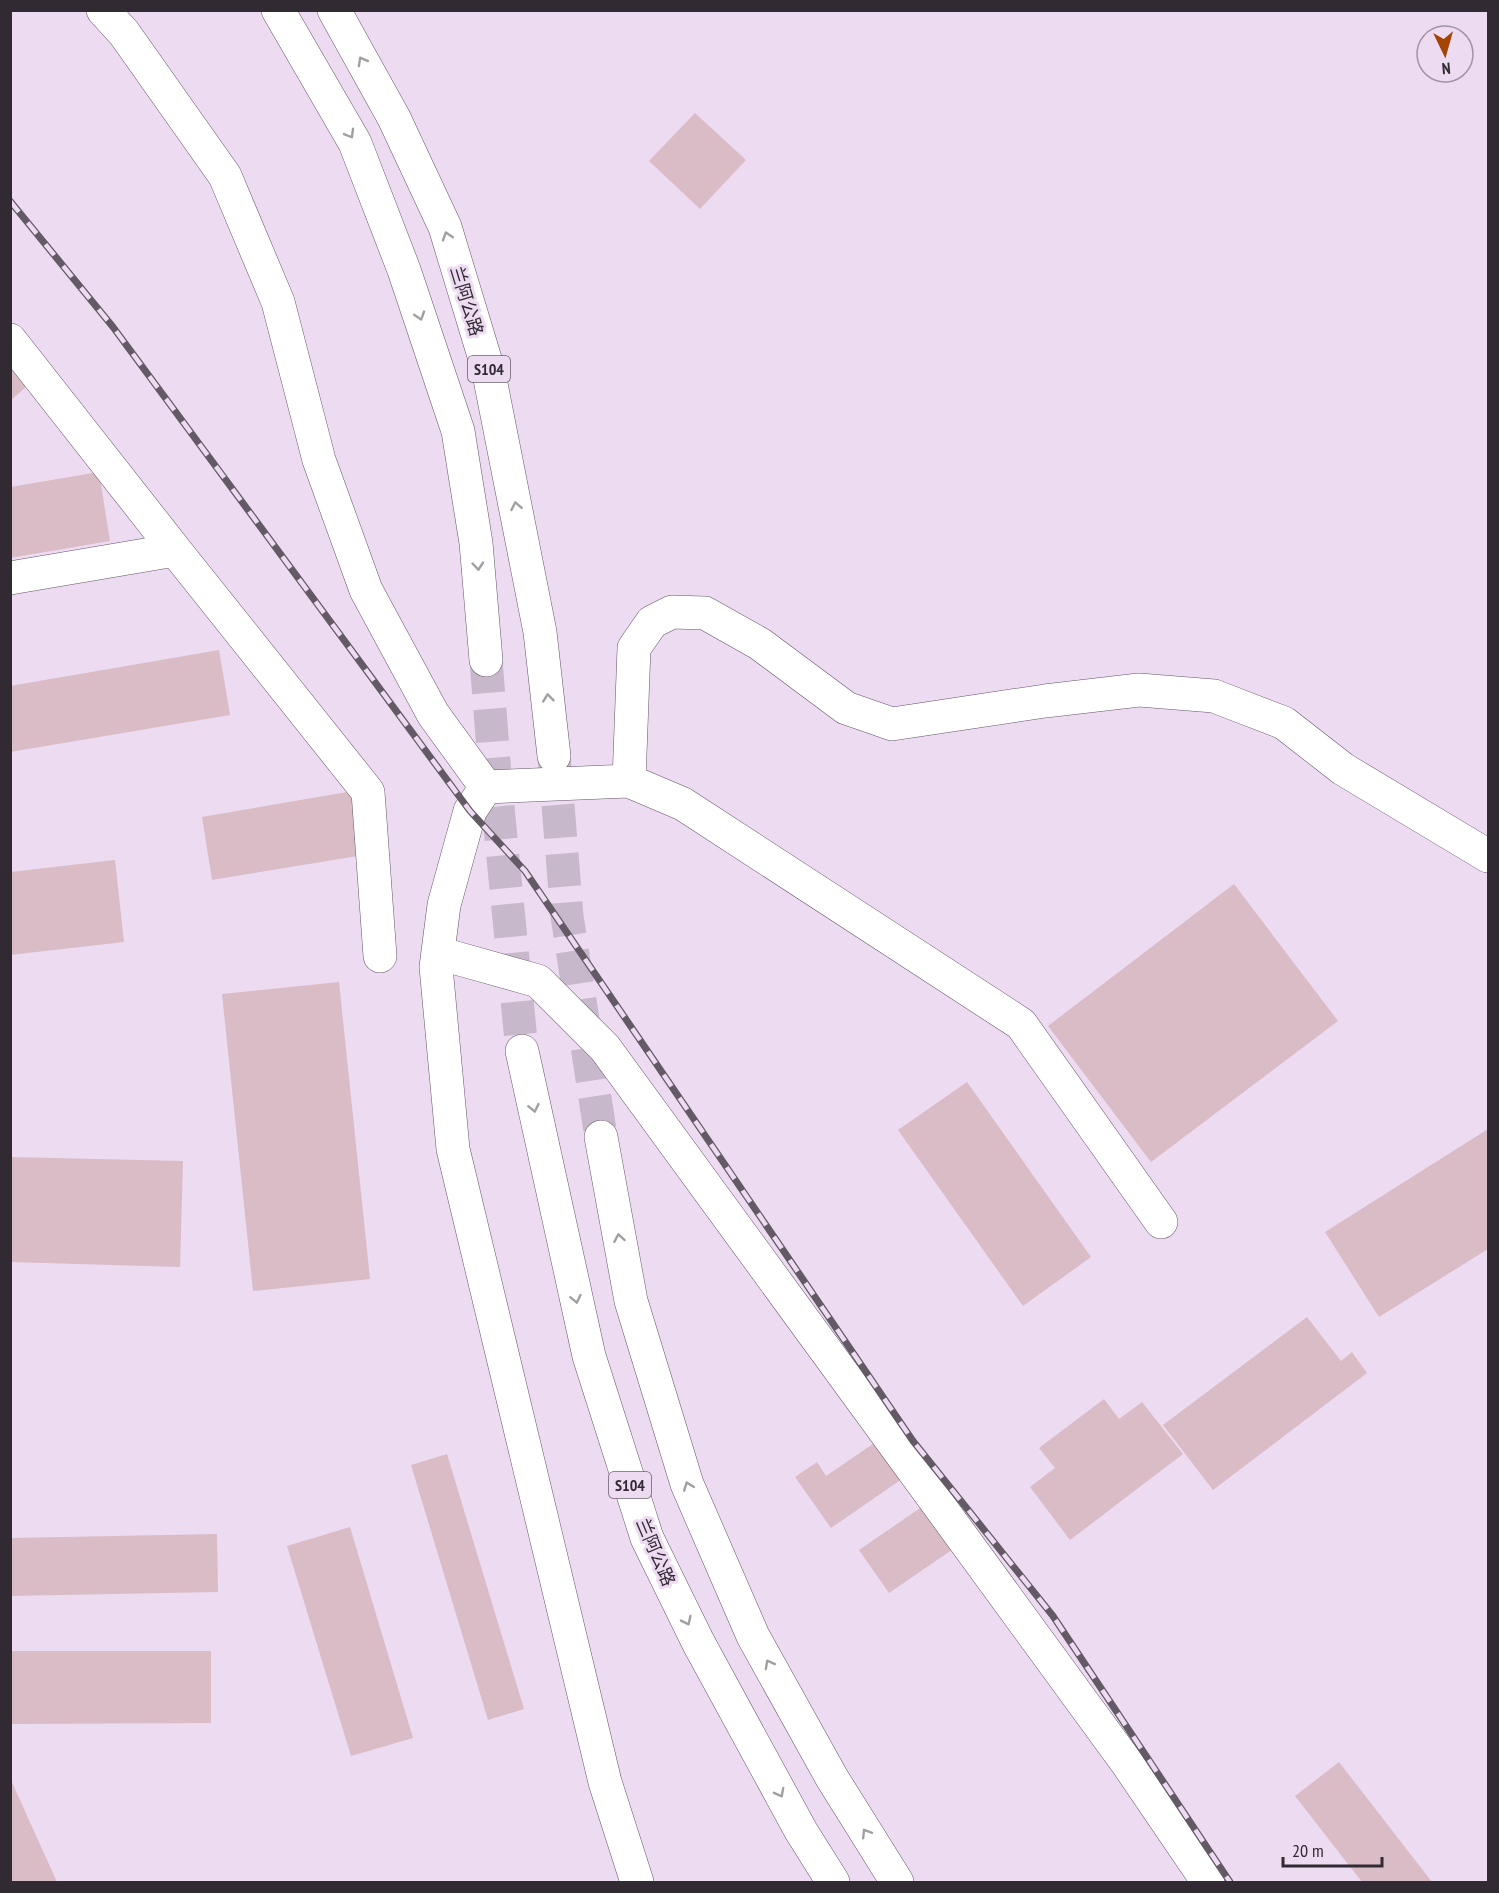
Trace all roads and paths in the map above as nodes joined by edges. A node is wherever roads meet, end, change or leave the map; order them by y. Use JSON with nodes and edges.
{"nodes":[{"id":1,"x":104,"y":10,"type":"edge"},
{"id":2,"x":278,"y":10,"type":"edge"},
{"id":3,"x":334,"y":10,"type":"edge"},
{"id":4,"x":10,"y":340,"type":"edge"},
{"id":5,"x":175,"y":549,"type":"junction"},
{"id":6,"x":10,"y":578,"type":"edge"},
{"id":7,"x":486,"y":660,"type":"tunnel mouth"},
{"id":8,"x":554,"y":756,"type":"tunnel mouth"},
{"id":9,"x":629,"y":782,"type":"junction"},
{"id":10,"x":486,"y":787,"type":"junction"},
{"id":11,"x":1488,"y":856,"type":"edge"},
{"id":12,"x":438,"y":953,"type":"junction"},
{"id":13,"x":380,"y":956,"type":"dead end"},
{"id":14,"x":522,"y":1051,"type":"tunnel mouth"},
{"id":15,"x":601,"y":1137,"type":"tunnel mouth"},
{"id":16,"x":1161,"y":1222,"type":"dead end"},
{"id":17,"x":637,"y":1882,"type":"edge"},
{"id":18,"x":833,"y":1882,"type":"edge"},
{"id":19,"x":897,"y":1882,"type":"edge"},
{"id":20,"x":1208,"y":1882,"type":"edge"}],
"edges":[{"from":1,"to":10,"type":"main road"},
{"from":2,"to":7,"type":"main road","number":"S104","one_way":true},
{"from":8,"to":3,"type":"main road","name":"兰阿公路","number":"S104","one_way":true},
{"from":4,"to":5,"type":"main road"},
{"from":5,"to":6,"type":"main road"},
{"from":5,"to":13,"type":"main road"},
{"from":9,"to":10,"type":"main road"},
{"from":9,"to":11,"type":"main road"},
{"from":9,"to":16,"type":"main road"},
{"from":10,"to":12,"type":"main road"},
{"from":12,"to":17,"type":"main road"},
{"from":12,"to":20,"type":"main road"},
{"from":14,"to":18,"type":"main road","name":"兰阿公路","number":"S104","one_way":true},
{"from":19,"to":15,"type":"main road","one_way":true}]}
